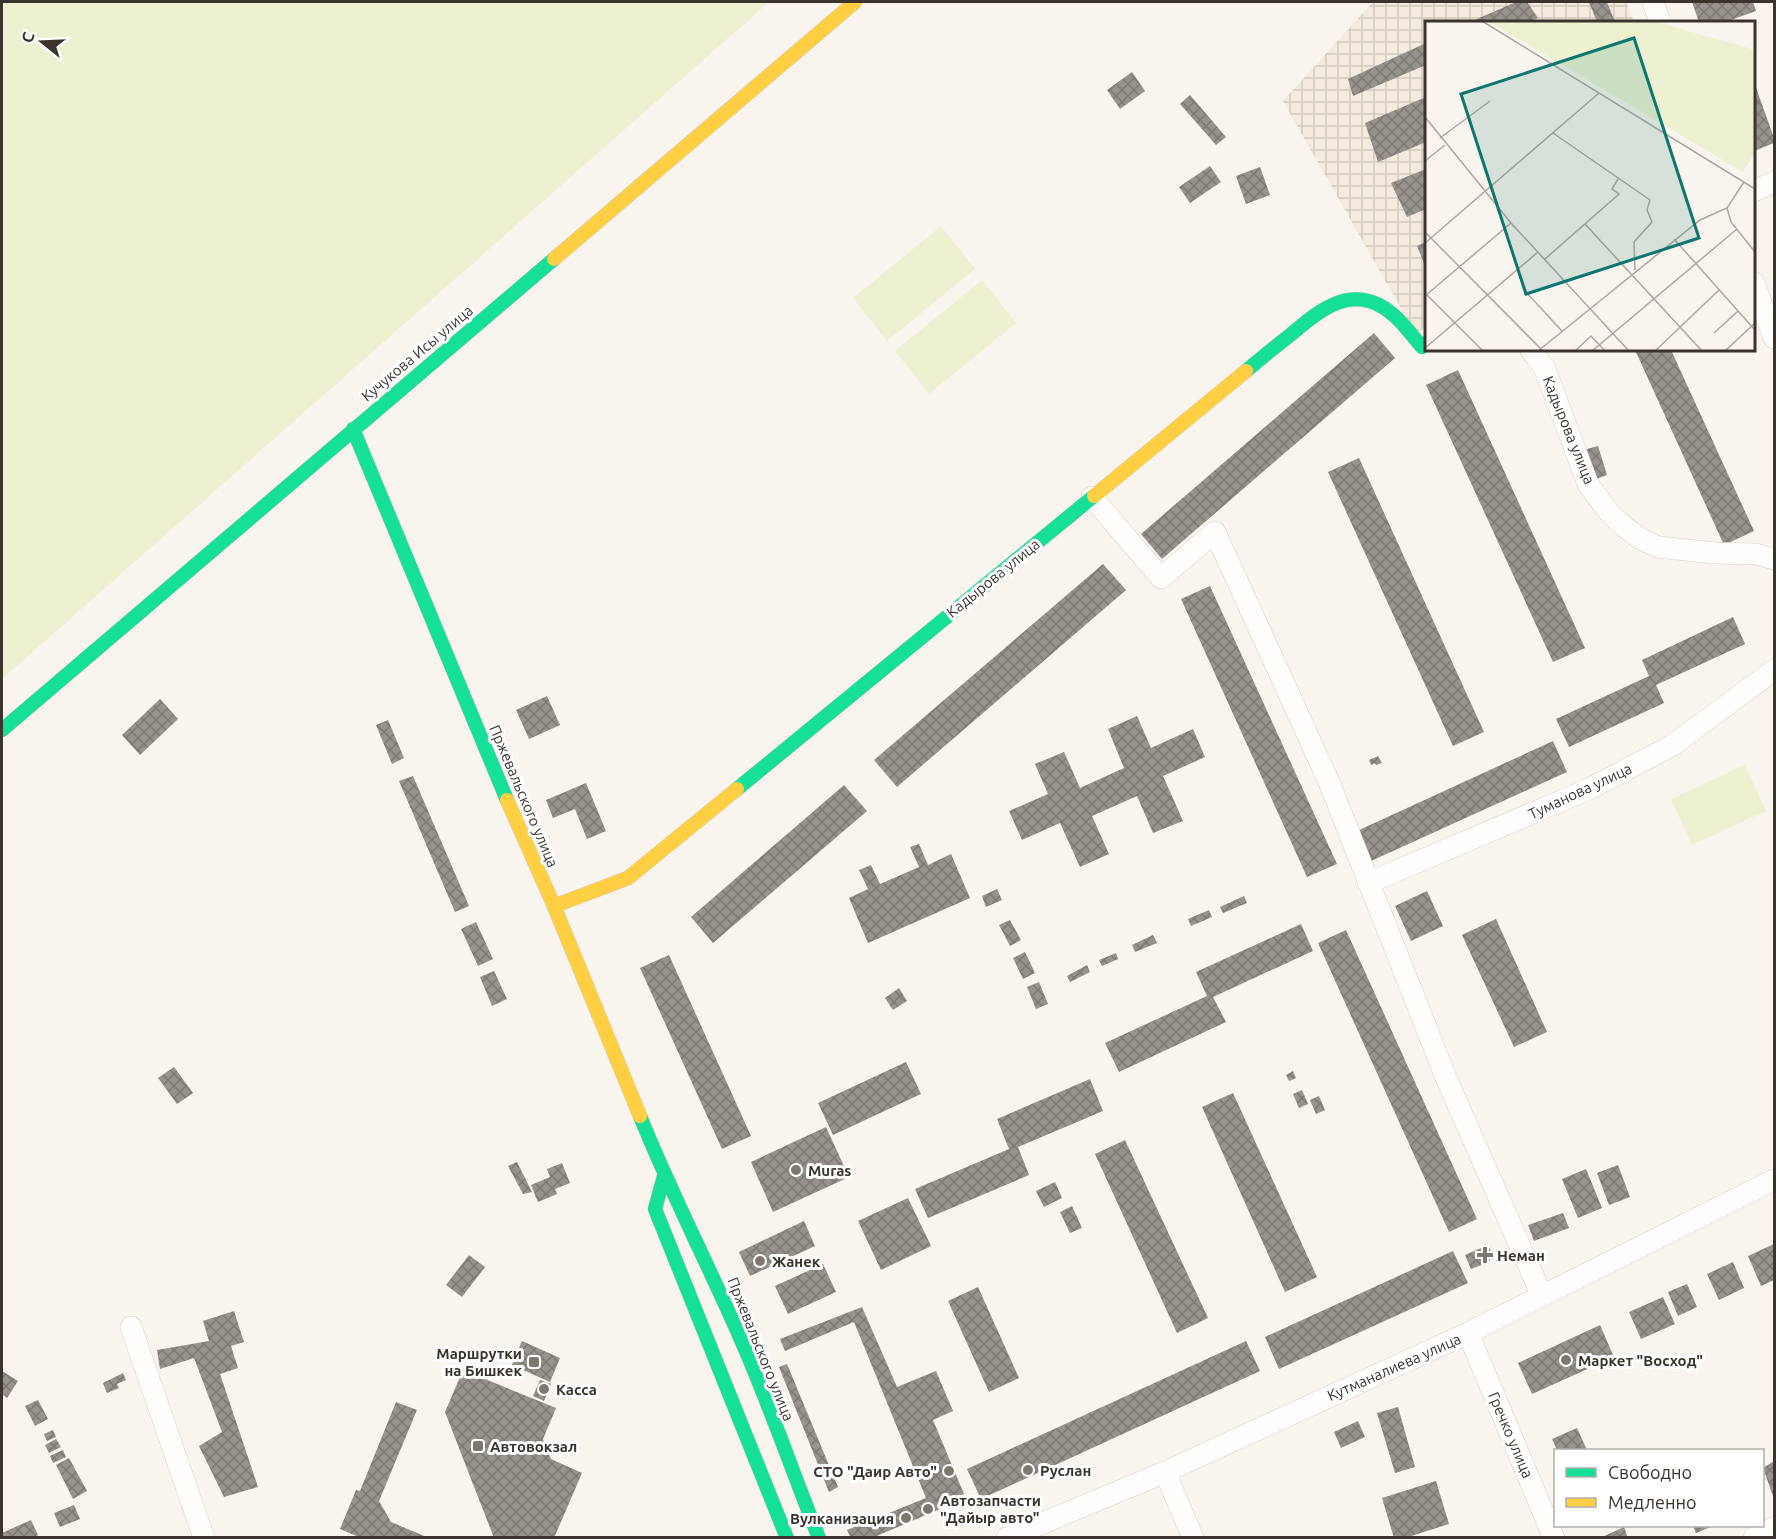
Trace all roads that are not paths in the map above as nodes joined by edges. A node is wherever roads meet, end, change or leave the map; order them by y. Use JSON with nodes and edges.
{"nodes":[{"id":1,"x":855,"y":2,"type":"edge"},
{"id":2,"x":1653,"y":2,"type":"edge"},
{"id":3,"x":1660,"y":21,"type":"edge"},
{"id":4,"x":1774,"y":182,"type":"edge"},
{"id":5,"x":1755,"y":191,"type":"edge"},
{"id":6,"x":1755,"y":286,"type":"edge"},
{"id":7,"x":1774,"y":338,"type":"edge"},
{"id":8,"x":1425,"y":344,"type":"edge"},
{"id":9,"x":1532,"y":351,"type":"edge"},
{"id":10,"x":353,"y":429,"type":"junction"},
{"id":11,"x":1092,"y":497,"type":"junction"},
{"id":12,"x":1774,"y":559,"type":"edge"},
{"id":13,"x":1774,"y":670,"type":"edge"},
{"id":14,"x":2,"y":730,"type":"edge"},
{"id":15,"x":1368,"y":883,"type":"junction"},
{"id":16,"x":554,"y":906,"type":"junction"},
{"id":17,"x":664,"y":1176,"type":"junction"},
{"id":18,"x":1774,"y":1180,"type":"edge"},
{"id":19,"x":1542,"y":1296,"type":"junction"},
{"id":20,"x":131,"y":1327,"type":"dead end"},
{"id":21,"x":1468,"y":1334,"type":"junction"},
{"id":22,"x":1165,"y":1472,"type":"junction"},
{"id":23,"x":1774,"y":1528,"type":"edge"},
{"id":24,"x":204,"y":1538,"type":"edge"},
{"id":25,"x":787,"y":1538,"type":"edge"},
{"id":26,"x":819,"y":1538,"type":"edge"},
{"id":27,"x":1007,"y":1538,"type":"edge"},
{"id":28,"x":1193,"y":1538,"type":"edge"},
{"id":29,"x":1554,"y":1538,"type":"edge"},
{"id":30,"x":1754,"y":1538,"type":"edge"}],
"edges":[{"from":1,"to":10,"type":"main road","name":"Кучукова Исы улица"},
{"from":2,"to":3,"type":"street"},
{"from":4,"to":5,"type":"street"},
{"from":6,"to":7,"type":"street"},
{"from":8,"to":11,"type":"main road","name":"Кадырова улица"},
{"from":9,"to":12,"type":"street","name":"Кадырова улица"},
{"from":10,"to":14,"type":"main road","name":"Кучукова Исы улица"},
{"from":10,"to":16,"type":"main road","name":"Пржевальского улица"},
{"from":11,"to":15,"type":"street"},
{"from":11,"to":16,"type":"main road","name":"Кадырова улица"},
{"from":13,"to":15,"type":"street","name":"Туманова улица"},
{"from":15,"to":19,"type":"street"},
{"from":16,"to":17,"type":"main road","name":"Пржевальского улица"},
{"from":17,"to":25,"type":"main road"},
{"from":17,"to":26,"type":"main road","name":"Пржевальского улица"},
{"from":18,"to":19,"type":"street","name":"Кутманалиева улица"},
{"from":19,"to":21,"type":"street","name":"Кутманалиева улица"},
{"from":20,"to":24,"type":"street"},
{"from":21,"to":22,"type":"street","name":"Кутманалиева улица"},
{"from":21,"to":29,"type":"street","name":"Гречко улица"},
{"from":22,"to":27,"type":"street","name":"Кутманалиева улица"},
{"from":22,"to":28,"type":"street"},
{"from":23,"to":30,"type":"street"}]}
